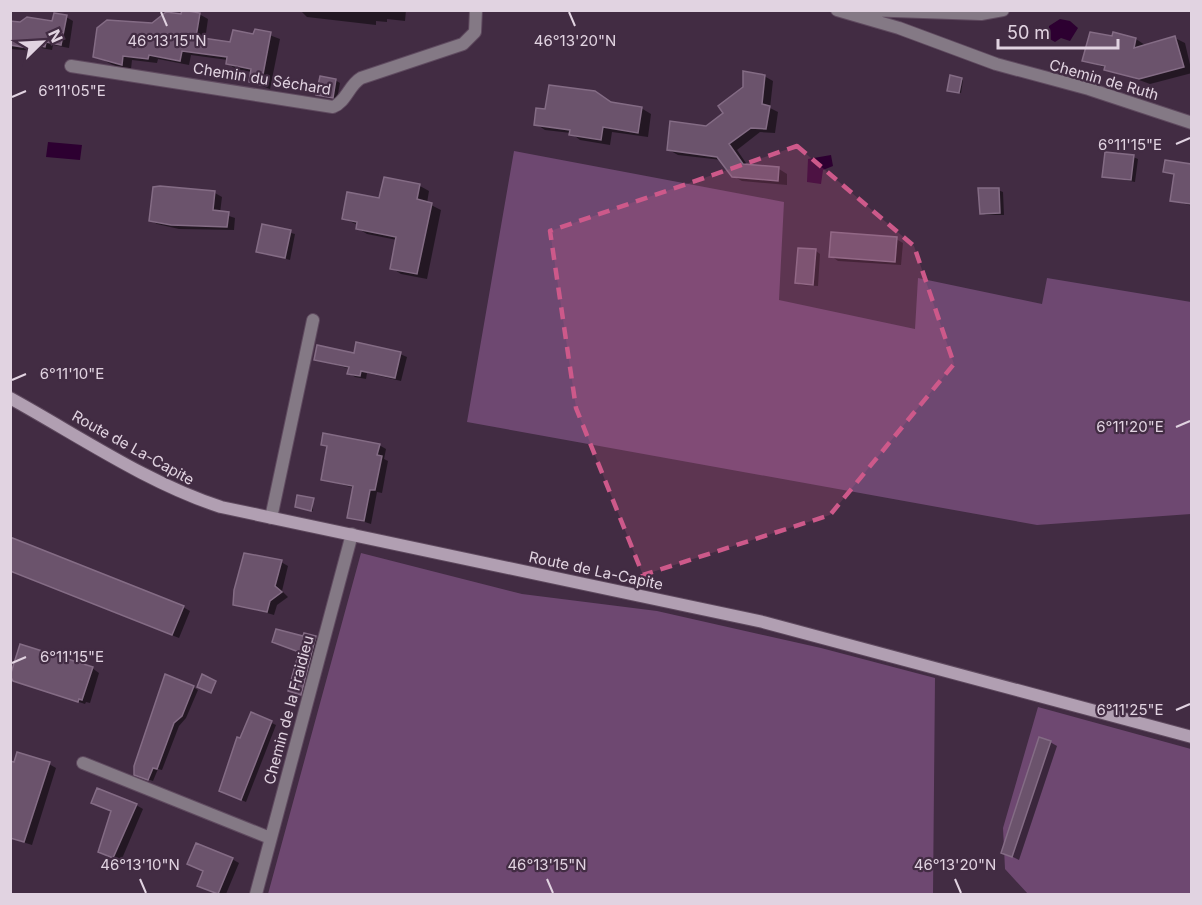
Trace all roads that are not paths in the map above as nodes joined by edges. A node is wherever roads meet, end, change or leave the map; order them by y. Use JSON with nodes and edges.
{"nodes":[{"id":1,"x":476,"y":10,"type":"edge"},
{"id":2,"x":837,"y":10,"type":"edge"},
{"id":3,"x":865,"y":10,"type":"edge"},
{"id":4,"x":1003,"y":10,"type":"edge"},
{"id":5,"x":71,"y":66,"type":"dead end"},
{"id":6,"x":1191,"y":123,"type":"edge"},
{"id":7,"x":313,"y":320,"type":"dead end"},
{"id":8,"x":10,"y":398,"type":"edge"},
{"id":9,"x":271,"y":518,"type":"junction"},
{"id":10,"x":352,"y":534,"type":"junction"},
{"id":11,"x":1191,"y":737,"type":"edge"},
{"id":12,"x":83,"y":764,"type":"dead end"},
{"id":13,"x":270,"y":838,"type":"junction"},
{"id":14,"x":256,"y":894,"type":"edge"}],
"edges":[{"from":1,"to":5,"type":"street","name":"Chemin du Séchard"},
{"from":2,"to":6,"type":"street","name":"Chemin de Ruth"},
{"from":3,"to":4,"type":"street"},
{"from":7,"to":9,"type":"street"},
{"from":8,"to":9,"type":"street","name":"Route de La-Capite"},
{"from":9,"to":10,"type":"street","name":"Route de La-Capite"},
{"from":10,"to":11,"type":"street","name":"Route de La-Capite"},
{"from":10,"to":13,"type":"street","name":"Chemin de la Fraidieu"},
{"from":12,"to":13,"type":"street"},
{"from":13,"to":14,"type":"street","name":"Chemin de la Fraidieu"}]}
